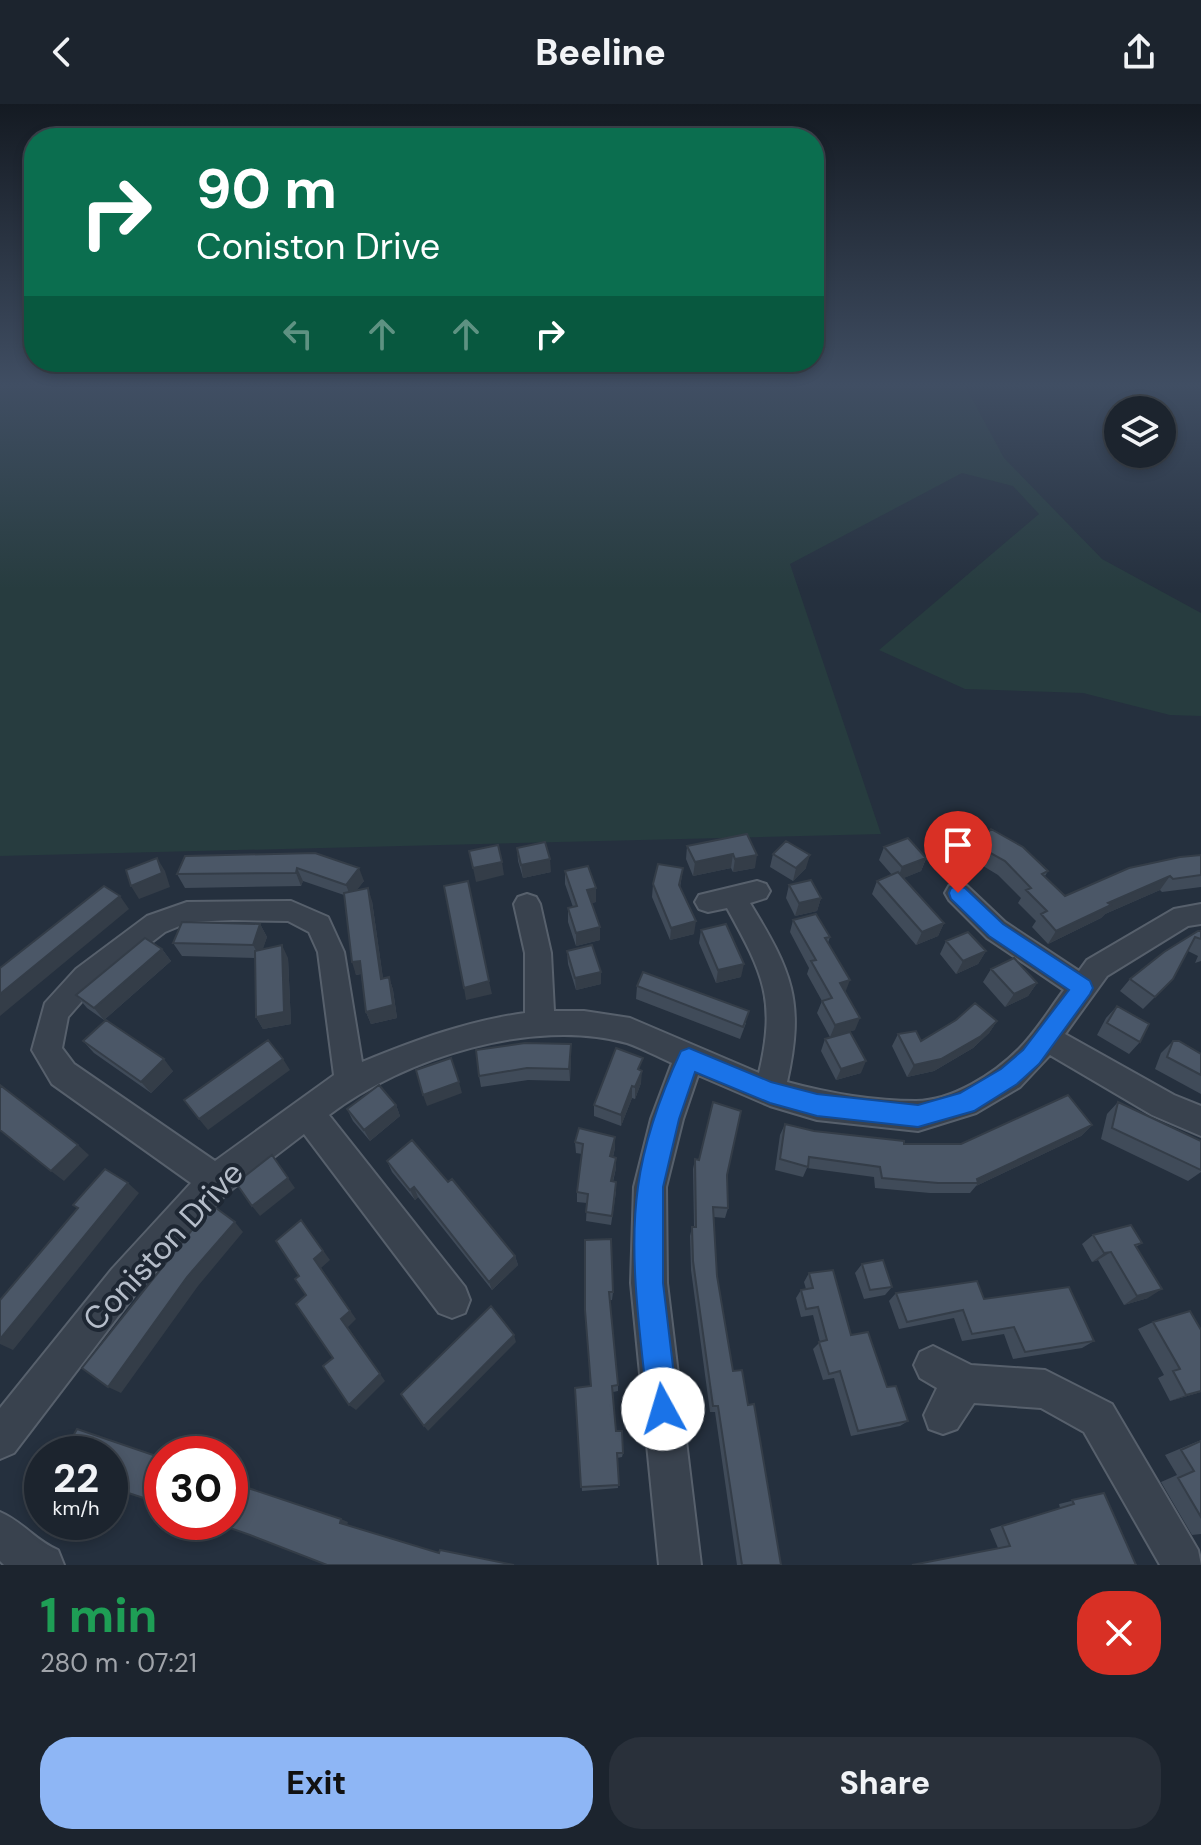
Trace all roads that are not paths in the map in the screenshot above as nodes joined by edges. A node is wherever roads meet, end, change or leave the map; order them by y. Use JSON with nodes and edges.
{"nodes":[{"id":1,"x":958,"y":893,"type":"dead end"},
{"id":2,"x":733,"y":896,"type":"dead end"},
{"id":3,"x":527,"y":904,"type":"dead end"},
{"id":4,"x":1201,"y":914,"type":"edge"},
{"id":5,"x":1083,"y":988,"type":"junction"},
{"id":6,"x":540,"y":1024,"type":"junction"},
{"id":7,"x":1039,"y":1048,"type":"junction"},
{"id":8,"x":689,"y":1058,"type":"junction"},
{"id":9,"x":350,"y":1081,"type":"junction"},
{"id":10,"x":770,"y":1092,"type":"junction"},
{"id":11,"x":307,"y":1112,"type":"junction"},
{"id":12,"x":1201,"y":1121,"type":"edge"},
{"id":13,"x":215,"y":1181,"type":"junction"},
{"id":14,"x":452,"y":1300,"type":"dead end"},
{"id":15,"x":933,"y":1365,"type":"dead end"},
{"id":16,"x":967,"y":1384,"type":"junction"},
{"id":17,"x":943,"y":1415,"type":"dead end"},
{"id":18,"x":0,"y":1439,"type":"edge"},
{"id":19,"x":0,"y":1533,"type":"edge"},
{"id":20,"x":43,"y":1565,"type":"edge"},
{"id":21,"x":680,"y":1565,"type":"edge"},
{"id":22,"x":1183,"y":1565,"type":"edge"}],
"edges":[{"from":1,"to":5,"type":"street"},
{"from":2,"to":10,"type":"street"},
{"from":3,"to":6,"type":"street"},
{"from":4,"to":5,"type":"street","name":"Coniston Drive"},
{"from":5,"to":7,"type":"street","name":"Coniston Drive"},
{"from":6,"to":8,"type":"street","name":"Coniston Drive"},
{"from":6,"to":9,"type":"street","name":"Coniston Drive"},
{"from":7,"to":10,"type":"street","name":"Coniston Drive"},
{"from":7,"to":12,"type":"street"},
{"from":8,"to":10,"type":"street","name":"Coniston Drive"},
{"from":8,"to":21,"type":"street"},
{"from":9,"to":11,"type":"street","name":"Coniston Drive"},
{"from":9,"to":13,"type":"street"},
{"from":11,"to":13,"type":"street","name":"Coniston Drive"},
{"from":11,"to":14,"type":"street"},
{"from":13,"to":18,"type":"street","name":"Coniston Drive"},
{"from":15,"to":16,"type":"street"},
{"from":16,"to":17,"type":"street"},
{"from":16,"to":22,"type":"street"},
{"from":19,"to":20,"type":"street"}]}
